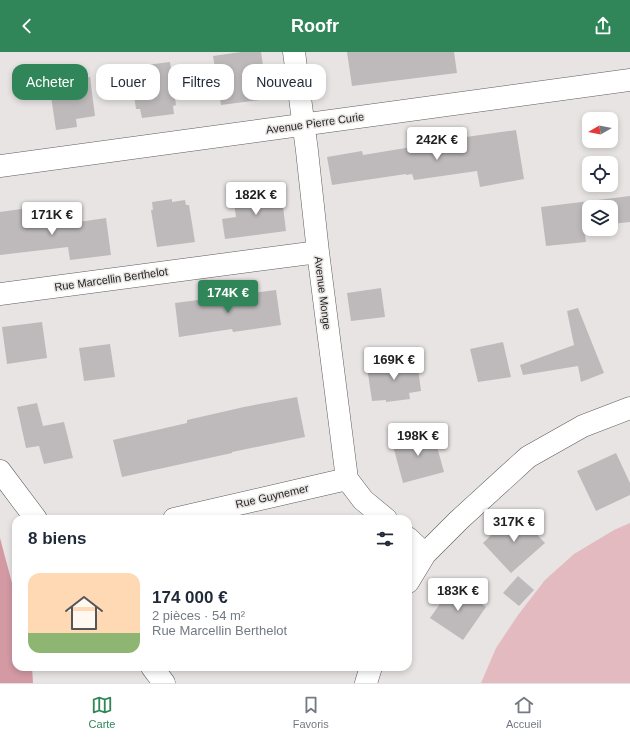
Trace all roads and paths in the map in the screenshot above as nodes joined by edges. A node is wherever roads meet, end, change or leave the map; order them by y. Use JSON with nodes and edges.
{"nodes":[{"id":1,"x":294,"y":52,"type":"edge"},
{"id":2,"x":630,"y":80,"type":"edge"},
{"id":3,"x":303,"y":125,"type":"junction"},
{"id":4,"x":0,"y":166,"type":"edge"},
{"id":5,"x":318,"y":252,"type":"junction"},
{"id":6,"x":0,"y":294,"type":"edge"},
{"id":7,"x":630,"y":408,"type":"edge"},
{"id":8,"x":0,"y":471,"type":"edge"},
{"id":9,"x":347,"y":479,"type":"junction"},
{"id":10,"x":33,"y":515,"type":"edge"},
{"id":11,"x":191,"y":515,"type":"edge"},
{"id":12,"x":381,"y":515,"type":"edge"},
{"id":13,"x":412,"y":542,"type":"edge"},
{"id":14,"x":425,"y":554,"type":"junction"},
{"id":15,"x":412,"y":575,"type":"edge"},
{"id":16,"x":155,"y":671,"type":"edge"},
{"id":17,"x":370,"y":671,"type":"edge"},
{"id":18,"x":164,"y":683,"type":"edge"},
{"id":19,"x":366,"y":683,"type":"edge"}],
"edges":[{"from":1,"to":3,"type":"street","name":"Avenue Monge"},
{"from":2,"to":3,"type":"street","name":"Avenue Pierre Curie"},
{"from":3,"to":4,"type":"street","name":"Avenue Pierre Curie"},
{"from":3,"to":5,"type":"street","name":"Avenue Monge"},
{"from":5,"to":6,"type":"street","name":"Rue Marcellin Berthelot"},
{"from":5,"to":9,"type":"street","name":"Avenue Monge"},
{"from":7,"to":14,"type":"street"},
{"from":8,"to":10,"type":"street"},
{"from":9,"to":11,"type":"street","name":"Rue Guynemer"},
{"from":9,"to":12,"type":"street"},
{"from":13,"to":14,"type":"street"},
{"from":14,"to":15,"type":"street"},
{"from":16,"to":18,"type":"street"},
{"from":17,"to":19,"type":"street"}]}
